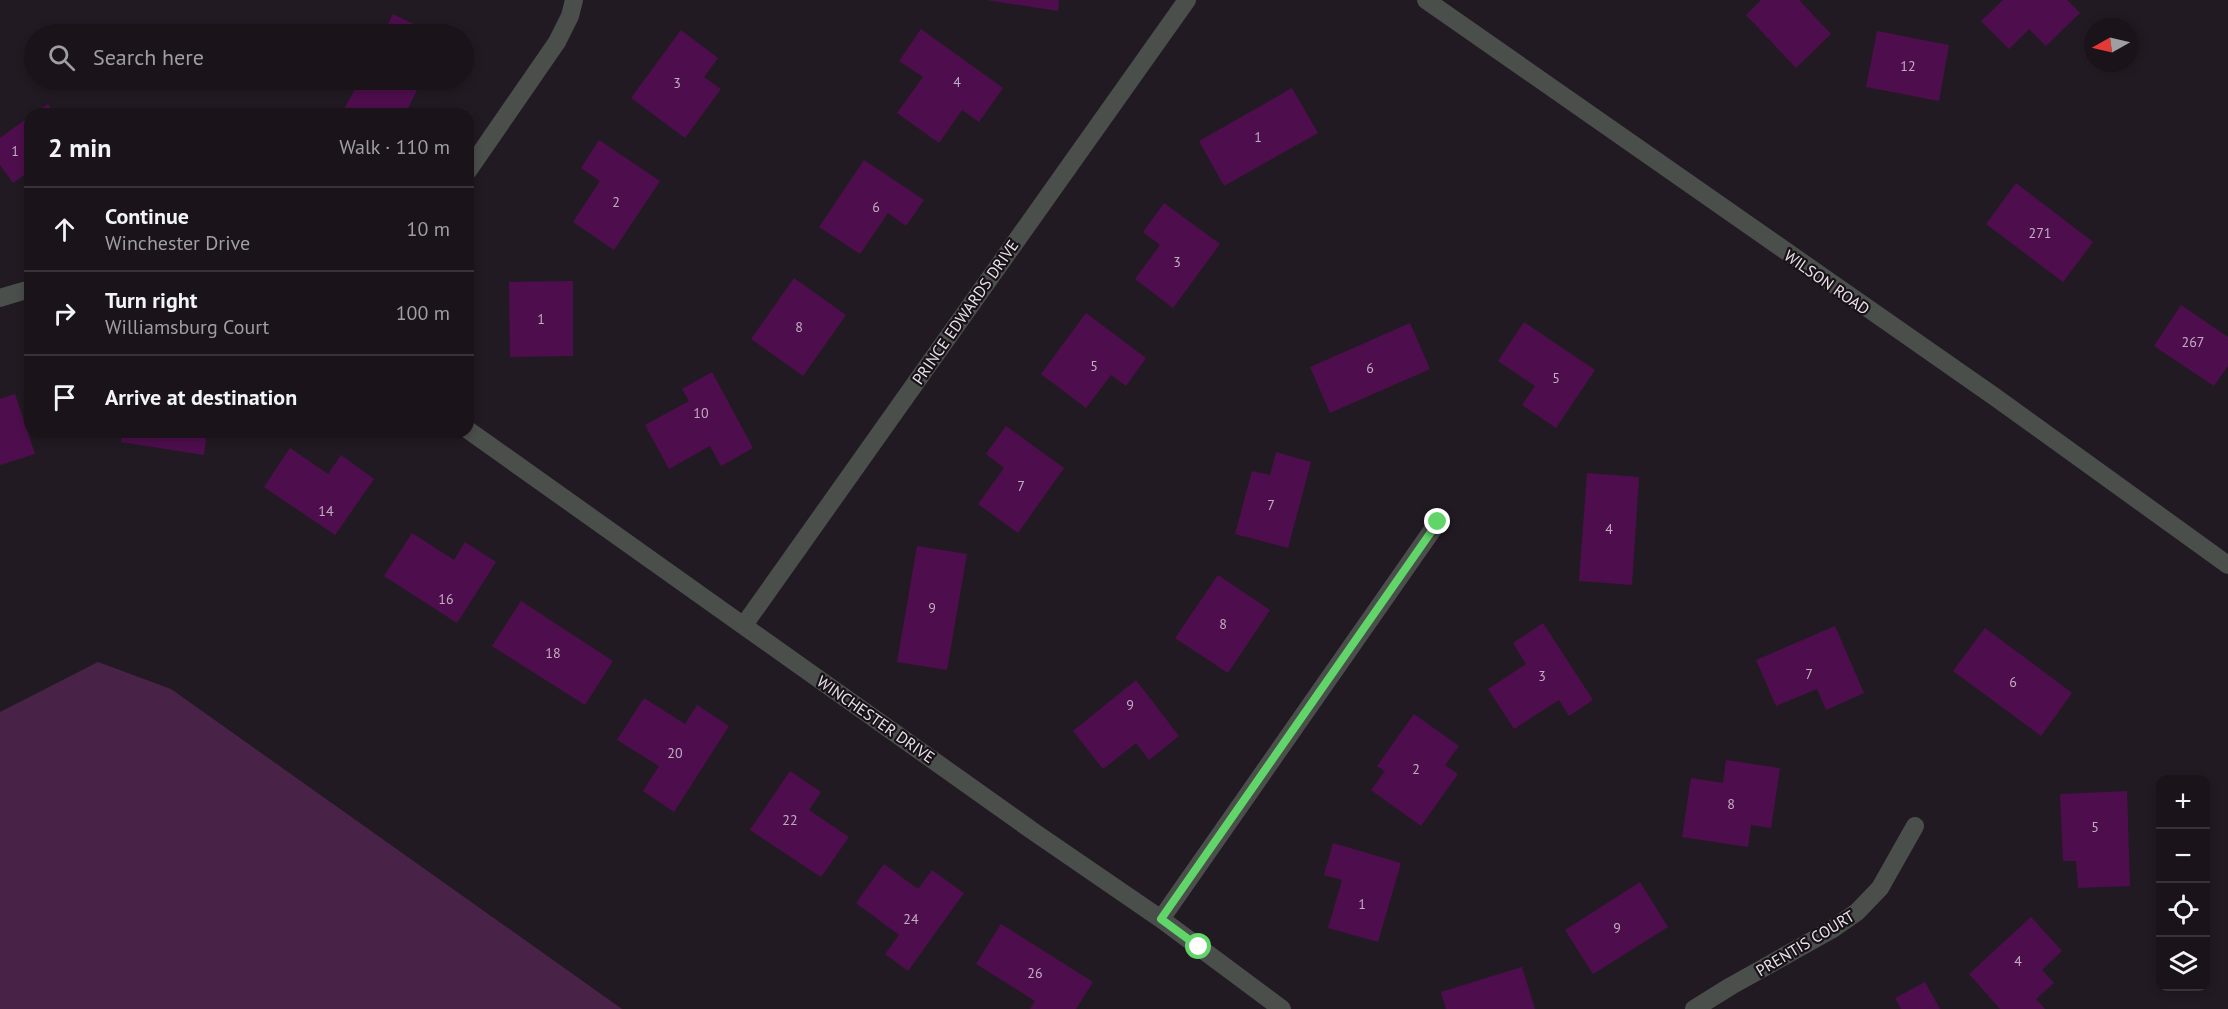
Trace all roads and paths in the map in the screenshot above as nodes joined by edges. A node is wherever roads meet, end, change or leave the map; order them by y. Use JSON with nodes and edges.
{"nodes":[{"id":1,"x":574,"y":0,"type":"edge"},
{"id":2,"x":1187,"y":0,"type":"edge"},
{"id":3,"x":1426,"y":0,"type":"edge"},
{"id":4,"x":474,"y":162,"type":"edge"},
{"id":5,"x":24,"y":291,"type":"edge"},
{"id":6,"x":0,"y":298,"type":"edge"},
{"id":7,"x":474,"y":434,"type":"edge"},
{"id":8,"x":1438,"y":522,"type":"dead end"},
{"id":9,"x":2228,"y":565,"type":"edge"},
{"id":10,"x":744,"y":625,"type":"junction"},
{"id":11,"x":1915,"y":826,"type":"dead end"},
{"id":12,"x":1161,"y":919,"type":"junction"},
{"id":13,"x":1282,"y":1009,"type":"edge"},
{"id":14,"x":1694,"y":1009,"type":"edge"}],
"edges":[{"from":1,"to":4,"type":"street"},
{"from":2,"to":10,"type":"street","name":"PRINCE EDWARDS DRIVE"},
{"from":3,"to":9,"type":"street","name":"WILSON ROAD"},
{"from":5,"to":6,"type":"street"},
{"from":7,"to":10,"type":"street","name":"WINCHESTER DRIVE"},
{"from":8,"to":12,"type":"street"},
{"from":10,"to":12,"type":"street","name":"WINCHESTER DRIVE"},
{"from":11,"to":14,"type":"street","name":"PRENTIS COURT"},
{"from":12,"to":13,"type":"street","name":"WINCHESTER DRIVE"}]}
